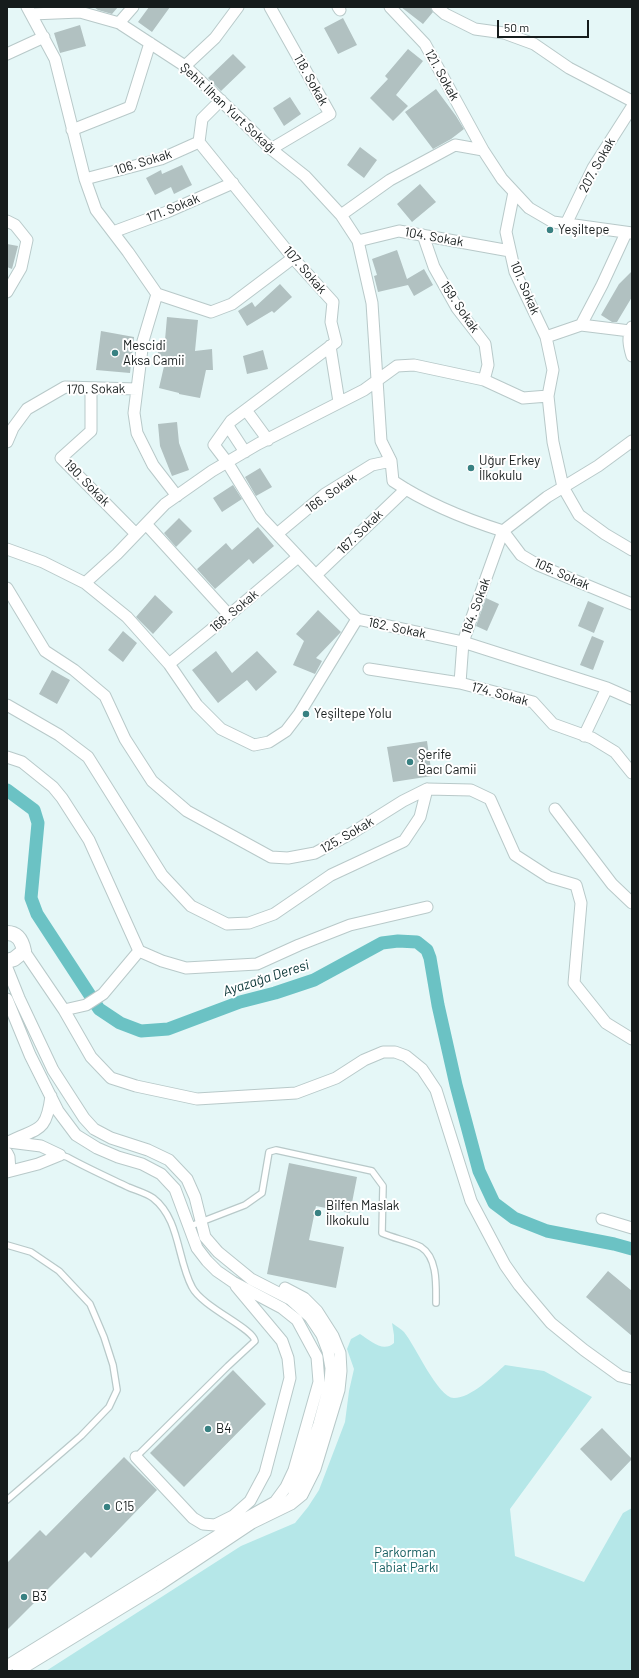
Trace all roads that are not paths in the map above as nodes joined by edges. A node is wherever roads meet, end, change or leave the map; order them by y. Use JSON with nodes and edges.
{"nodes":[{"id":1,"x":133,"y":7,"type":"edge"},
{"id":2,"x":238,"y":7,"type":"edge"},
{"id":3,"x":270,"y":7,"type":"edge"},
{"id":4,"x":390,"y":7,"type":"edge"},
{"id":5,"x":437,"y":7,"type":"edge"},
{"id":6,"x":30,"y":11,"type":"edge"},
{"id":7,"x":119,"y":23,"type":"junction"},
{"id":8,"x":44,"y":36,"type":"junction"},
{"id":9,"x":150,"y":43,"type":"junction"},
{"id":10,"x":7,"y":54,"type":"edge"},
{"id":11,"x":185,"y":66,"type":"junction"},
{"id":12,"x":221,"y":100,"type":"junction"},
{"id":13,"x":632,"y":101,"type":"edge"},
{"id":14,"x":632,"y":107,"type":"edge"},
{"id":15,"x":72,"y":130,"type":"junction"},
{"id":16,"x":199,"y":142,"type":"junction"},
{"id":17,"x":271,"y":149,"type":"junction"},
{"id":18,"x":483,"y":150,"type":"junction"},
{"id":19,"x":85,"y":179,"type":"junction"},
{"id":20,"x":233,"y":183,"type":"junction"},
{"id":21,"x":514,"y":192,"type":"junction"},
{"id":22,"x":340,"y":214,"type":"junction"},
{"id":23,"x":7,"y":222,"type":"edge"},
{"id":24,"x":566,"y":224,"type":"junction"},
{"id":25,"x":113,"y":232,"type":"junction"},
{"id":26,"x":629,"y":233,"type":"edge"},
{"id":27,"x":423,"y":235,"type":"junction"},
{"id":28,"x":358,"y":241,"type":"junction"},
{"id":29,"x":510,"y":251,"type":"junction"},
{"id":30,"x":294,"y":258,"type":"junction"},
{"id":31,"x":7,"y":292,"type":"edge"},
{"id":32,"x":156,"y":294,"type":"junction"},
{"id":33,"x":581,"y":325,"type":"junction"},
{"id":34,"x":631,"y":329,"type":"edge"},
{"id":35,"x":546,"y":337,"type":"junction"},
{"id":36,"x":330,"y":346,"type":"junction"},
{"id":37,"x":632,"y":356,"type":"edge"},
{"id":38,"x":377,"y":380,"type":"junction"},
{"id":39,"x":484,"y":380,"type":"junction"},
{"id":40,"x":91,"y":388,"type":"junction"},
{"id":41,"x":137,"y":389,"type":"junction"},
{"id":42,"x":548,"y":396,"type":"junction"},
{"id":43,"x":339,"y":402,"type":"junction"},
{"id":44,"x":246,"y":410,"type":"junction"},
{"id":45,"x":228,"y":426,"type":"junction"},
{"id":46,"x":268,"y":440,"type":"junction"},
{"id":47,"x":632,"y":441,"type":"edge"},
{"id":48,"x":7,"y":442,"type":"edge"},
{"id":49,"x":245,"y":452,"type":"junction"},
{"id":50,"x":391,"y":461,"type":"junction"},
{"id":51,"x":227,"y":462,"type":"junction"},
{"id":52,"x":563,"y":487,"type":"junction"},
{"id":53,"x":406,"y":490,"type":"junction"},
{"id":54,"x":177,"y":496,"type":"junction"},
{"id":55,"x":146,"y":524,"type":"junction"},
{"id":56,"x":503,"y":531,"type":"junction"},
{"id":57,"x":136,"y":534,"type":"junction"},
{"id":58,"x":277,"y":534,"type":"junction"},
{"id":59,"x":7,"y":549,"type":"edge"},
{"id":60,"x":632,"y":550,"type":"edge"},
{"id":61,"x":298,"y":557,"type":"junction"},
{"id":62,"x":316,"y":575,"type":"junction"},
{"id":63,"x":85,"y":583,"type":"junction"},
{"id":64,"x":7,"y":588,"type":"edge"},
{"id":65,"x":632,"y":604,"type":"edge"},
{"id":66,"x":229,"y":615,"type":"junction"},
{"id":67,"x":357,"y":619,"type":"junction"},
{"id":68,"x":462,"y":642,"type":"junction"},
{"id":69,"x":169,"y":664,"type":"junction"},
{"id":70,"x":369,"y":669,"type":"dead end"},
{"id":71,"x":460,"y":684,"type":"junction"},
{"id":72,"x":607,"y":688,"type":"junction"},
{"id":73,"x":632,"y":699,"type":"edge"},
{"id":74,"x":7,"y":705,"type":"edge"},
{"id":75,"x":584,"y":736,"type":"junction"},
{"id":76,"x":7,"y":756,"type":"edge"},
{"id":77,"x":632,"y":773,"type":"edge"},
{"id":78,"x":427,"y":788,"type":"junction"},
{"id":79,"x":555,"y":809,"type":"dead end"},
{"id":80,"x":632,"y":903,"type":"edge"},
{"id":81,"x":427,"y":908,"type":"dead end"},
{"id":82,"x":7,"y":934,"type":"edge"},
{"id":83,"x":24,"y":951,"type":"junction"},
{"id":84,"x":138,"y":951,"type":"junction"},
{"id":85,"x":7,"y":961,"type":"edge"},
{"id":86,"x":7,"y":968,"type":"edge"},
{"id":87,"x":7,"y":999,"type":"edge"},
{"id":88,"x":64,"y":1010,"type":"junction"},
{"id":89,"x":7,"y":1013,"type":"edge"},
{"id":90,"x":17,"y":1021,"type":"junction"},
{"id":91,"x":632,"y":1039,"type":"edge"},
{"id":92,"x":51,"y":1096,"type":"junction"},
{"id":93,"x":8,"y":1146,"type":"edge"},
{"id":94,"x":60,"y":1155,"type":"junction"},
{"id":95,"x":9,"y":1172,"type":"edge"},
{"id":96,"x":602,"y":1219,"type":"dead end"},
{"id":97,"x":202,"y":1222,"type":"junction"},
{"id":98,"x":188,"y":1227,"type":"junction"},
{"id":99,"x":632,"y":1228,"type":"edge"},
{"id":100,"x":7,"y":1245,"type":"edge"},
{"id":101,"x":233,"y":1282,"type":"junction"},
{"id":102,"x":436,"y":1303,"type":"dead end"},
{"id":103,"x":632,"y":1379,"type":"edge"},
{"id":104,"x":136,"y":1457,"type":"joint"},
{"id":105,"x":7,"y":1500,"type":"edge"},
{"id":106,"x":7,"y":1666,"type":"edge"},
{"id":107,"x":18,"y":1671,"type":"edge"}],
"edges":[{"from":1,"to":7,"type":"street"},
{"from":2,"to":11,"type":"street"},
{"from":3,"to":17,"type":"street","name":"118. Sokak"},
{"from":4,"to":18,"type":"street","name":"121. Sokak"},
{"from":5,"to":13,"type":"street"},
{"from":6,"to":7,"type":"street","name":"Şehit İlhan Yurt Sokağı"},
{"from":6,"to":8,"type":"street"},
{"from":7,"to":9,"type":"street","name":"Şehit İlhan Yurt Sokağı"},
{"from":8,"to":10,"type":"street"},
{"from":8,"to":15,"type":"street"},
{"from":9,"to":11,"type":"street","name":"Şehit İlhan Yurt Sokağı"},
{"from":9,"to":15,"type":"street"},
{"from":11,"to":12,"type":"street","name":"Şehit İlhan Yurt Sokağı"},
{"from":12,"to":16,"type":"street"},
{"from":12,"to":17,"type":"street","name":"Şehit İlhan Yurt Sokağı"},
{"from":14,"to":24,"type":"street","name":"207. Sokak"},
{"from":15,"to":19,"type":"street"},
{"from":16,"to":19,"type":"street","name":"106. Sokak"},
{"from":16,"to":20,"type":"street","name":"107. Sokak"},
{"from":17,"to":22,"type":"street","name":"Şehit İlhan Yurt Sokağı"},
{"from":18,"to":21,"type":"street"},
{"from":18,"to":22,"type":"street"},
{"from":19,"to":25,"type":"street"},
{"from":20,"to":25,"type":"street","name":"171. Sokak"},
{"from":20,"to":30,"type":"street","name":"107. Sokak"},
{"from":21,"to":24,"type":"street"},
{"from":21,"to":29,"type":"street","name":"101. Sokak"},
{"from":22,"to":28,"type":"street","name":"Şehit İlhan Yurt Sokağı"},
{"from":23,"to":31,"type":"street"},
{"from":24,"to":26,"type":"street"},
{"from":25,"to":32,"type":"street"},
{"from":26,"to":33,"type":"street"},
{"from":27,"to":28,"type":"street","name":"104. Sokak"},
{"from":27,"to":29,"type":"street","name":"104. Sokak"},
{"from":27,"to":39,"type":"street","name":"159. Sokak"},
{"from":28,"to":38,"type":"street"},
{"from":29,"to":35,"type":"street","name":"101. Sokak"},
{"from":30,"to":32,"type":"street"},
{"from":30,"to":36,"type":"street","name":"107. Sokak"},
{"from":32,"to":41,"type":"street"},
{"from":33,"to":34,"type":"street"},
{"from":33,"to":35,"type":"street"},
{"from":34,"to":37,"type":"street"},
{"from":35,"to":42,"type":"street","name":"101. Sokak"},
{"from":36,"to":43,"type":"street"},
{"from":36,"to":44,"type":"street"},
{"from":38,"to":39,"type":"street"},
{"from":38,"to":43,"type":"street"},
{"from":38,"to":50,"type":"street"},
{"from":39,"to":42,"type":"street"},
{"from":40,"to":41,"type":"street","name":"170. Sokak"},
{"from":40,"to":48,"type":"street","name":"170. Sokak"},
{"from":40,"to":57,"type":"street","name":"190. Sokak"},
{"from":41,"to":54,"type":"street"},
{"from":42,"to":52,"type":"street","name":"101. Sokak"},
{"from":43,"to":46,"type":"street"},
{"from":44,"to":45,"type":"street"},
{"from":44,"to":46,"type":"street"},
{"from":45,"to":49,"type":"street"},
{"from":45,"to":51,"type":"street"},
{"from":46,"to":49,"type":"street"},
{"from":47,"to":52,"type":"street"},
{"from":49,"to":51,"type":"street"},
{"from":50,"to":53,"type":"street"},
{"from":50,"to":58,"type":"street","name":"166. Sokak"},
{"from":51,"to":54,"type":"street"},
{"from":51,"to":58,"type":"street","name":"162. Sokak"},
{"from":52,"to":56,"type":"street"},
{"from":52,"to":60,"type":"street","name":"101. Sokak"},
{"from":53,"to":56,"type":"street"},
{"from":53,"to":62,"type":"street","name":"167. Sokak"},
{"from":54,"to":55,"type":"street"},
{"from":55,"to":57,"type":"street"},
{"from":55,"to":66,"type":"street"},
{"from":56,"to":65,"type":"street","name":"105. Sokak"},
{"from":56,"to":68,"type":"street","name":"164. Sokak"},
{"from":57,"to":63,"type":"street"},
{"from":58,"to":61,"type":"street","name":"162. Sokak"},
{"from":59,"to":63,"type":"street"},
{"from":61,"to":62,"type":"street","name":"162. Sokak"},
{"from":61,"to":66,"type":"street","name":"168. Sokak"},
{"from":62,"to":67,"type":"street","name":"162. Sokak"},
{"from":63,"to":69,"type":"street"},
{"from":64,"to":78,"type":"street","name":"125. Sokak"},
{"from":66,"to":69,"type":"street","name":"168. Sokak"},
{"from":67,"to":68,"type":"street","name":"162. Sokak"},
{"from":67,"to":69,"type":"street"},
{"from":68,"to":71,"type":"street","name":"164. Sokak"},
{"from":68,"to":72,"type":"street","name":"162. Sokak"},
{"from":70,"to":71,"type":"street","name":"174. Sokak"},
{"from":71,"to":75,"type":"street","name":"174. Sokak"},
{"from":72,"to":73,"type":"street","name":"162. Sokak"},
{"from":72,"to":75,"type":"street"},
{"from":74,"to":78,"type":"street"},
{"from":75,"to":77,"type":"street","name":"174. Sokak"},
{"from":76,"to":84,"type":"street"},
{"from":78,"to":91,"type":"street"},
{"from":79,"to":80,"type":"street"},
{"from":81,"to":84,"type":"street"},
{"from":82,"to":83,"type":"street"},
{"from":83,"to":85,"type":"street"},
{"from":83,"to":88,"type":"street"},
{"from":84,"to":88,"type":"street"},
{"from":86,"to":97,"type":"street"},
{"from":87,"to":90,"type":"street"},
{"from":88,"to":103,"type":"street"},
{"from":89,"to":90,"type":"street"},
{"from":90,"to":92,"type":"street"},
{"from":92,"to":93,"type":"street"},
{"from":92,"to":98,"type":"street"},
{"from":93,"to":94,"type":"street"},
{"from":93,"to":95,"type":"street"},
{"from":94,"to":95,"type":"street"},
{"from":94,"to":104,"type":"lane"},
{"from":96,"to":99,"type":"street"},
{"from":97,"to":98,"type":"lane"},
{"from":97,"to":102,"type":"lane"},
{"from":97,"to":107,"type":"street"},
{"from":98,"to":101,"type":"street"},
{"from":100,"to":105,"type":"lane"},
{"from":101,"to":104,"type":"street"},
{"from":101,"to":106,"type":"street"}]}
